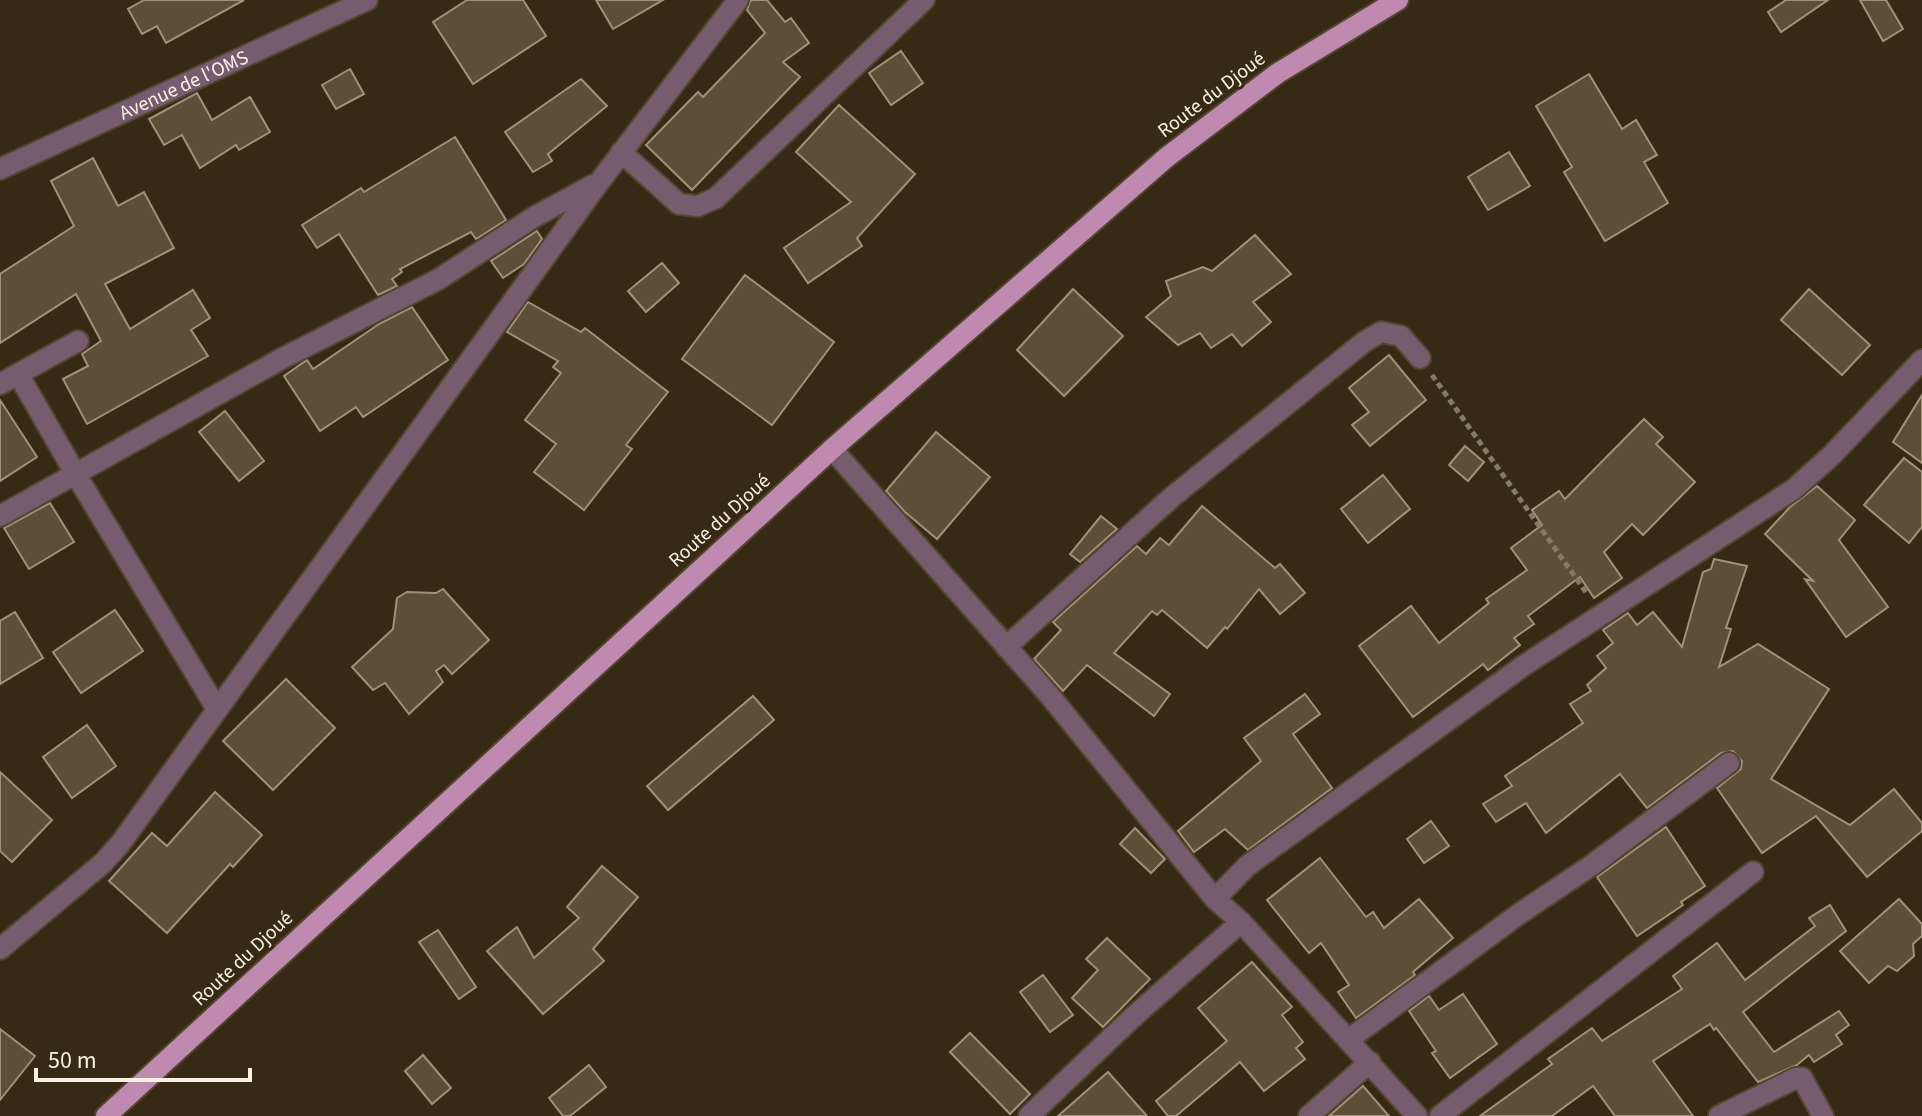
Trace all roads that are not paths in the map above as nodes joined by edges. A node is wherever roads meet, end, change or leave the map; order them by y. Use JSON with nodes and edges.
{"nodes":[{"id":1,"x":367,"y":0,"type":"edge"},
{"id":2,"x":738,"y":0,"type":"edge"},
{"id":3,"x":924,"y":0,"type":"edge"},
{"id":4,"x":1398,"y":0,"type":"edge"},
{"id":5,"x":621,"y":152,"type":"junction"},
{"id":6,"x":0,"y":169,"type":"edge"},
{"id":7,"x":600,"y":181,"type":"junction"},
{"id":8,"x":78,"y":341,"type":"dead end"},
{"id":9,"x":1420,"y":358,"type":"road end"},
{"id":10,"x":1922,"y":361,"type":"edge"},
{"id":11,"x":9,"y":379,"type":"edge"},
{"id":12,"x":832,"y":449,"type":"junction"},
{"id":13,"x":75,"y":473,"type":"junction"},
{"id":14,"x":0,"y":516,"type":"edge"},
{"id":15,"x":1006,"y":647,"type":"junction"},
{"id":16,"x":217,"y":709,"type":"junction"},
{"id":17,"x":1729,"y":763,"type":"dead end"},
{"id":18,"x":1753,"y":872,"type":"dead end"},
{"id":19,"x":1215,"y":899,"type":"junction"},
{"id":20,"x":1241,"y":922,"type":"junction"},
{"id":21,"x":0,"y":949,"type":"edge"},
{"id":22,"x":1348,"y":1040,"type":"junction"},
{"id":23,"x":1370,"y":1062,"type":"junction"},
{"id":24,"x":106,"y":1116,"type":"edge"},
{"id":25,"x":1029,"y":1116,"type":"edge"},
{"id":26,"x":1309,"y":1116,"type":"edge"},
{"id":27,"x":1417,"y":1116,"type":"edge"},
{"id":28,"x":1440,"y":1116,"type":"edge"},
{"id":29,"x":1719,"y":1116,"type":"edge"},
{"id":30,"x":1823,"y":1116,"type":"edge"}],
"edges":[{"from":1,"to":6,"type":"street","name":"Avenue de l'OMS"},
{"from":2,"to":5,"type":"street"},
{"from":3,"to":5,"type":"street"},
{"from":4,"to":12,"type":"main road","name":"Route du Djoué"},
{"from":5,"to":7,"type":"street"},
{"from":7,"to":13,"type":"street"},
{"from":7,"to":16,"type":"street"},
{"from":8,"to":11,"type":"street"},
{"from":9,"to":15,"type":"street"},
{"from":10,"to":19,"type":"street"},
{"from":11,"to":13,"type":"street"},
{"from":12,"to":15,"type":"street"},
{"from":12,"to":24,"type":"main road","name":"Route du Djoué"},
{"from":13,"to":14,"type":"street"},
{"from":13,"to":16,"type":"street"},
{"from":15,"to":19,"type":"street"},
{"from":16,"to":21,"type":"street"},
{"from":17,"to":22,"type":"street"},
{"from":18,"to":28,"type":"street"},
{"from":19,"to":20,"type":"street"},
{"from":20,"to":22,"type":"street"},
{"from":20,"to":25,"type":"street"},
{"from":22,"to":23,"type":"street"},
{"from":23,"to":26,"type":"street"},
{"from":23,"to":27,"type":"street"},
{"from":29,"to":30,"type":"street"}]}
